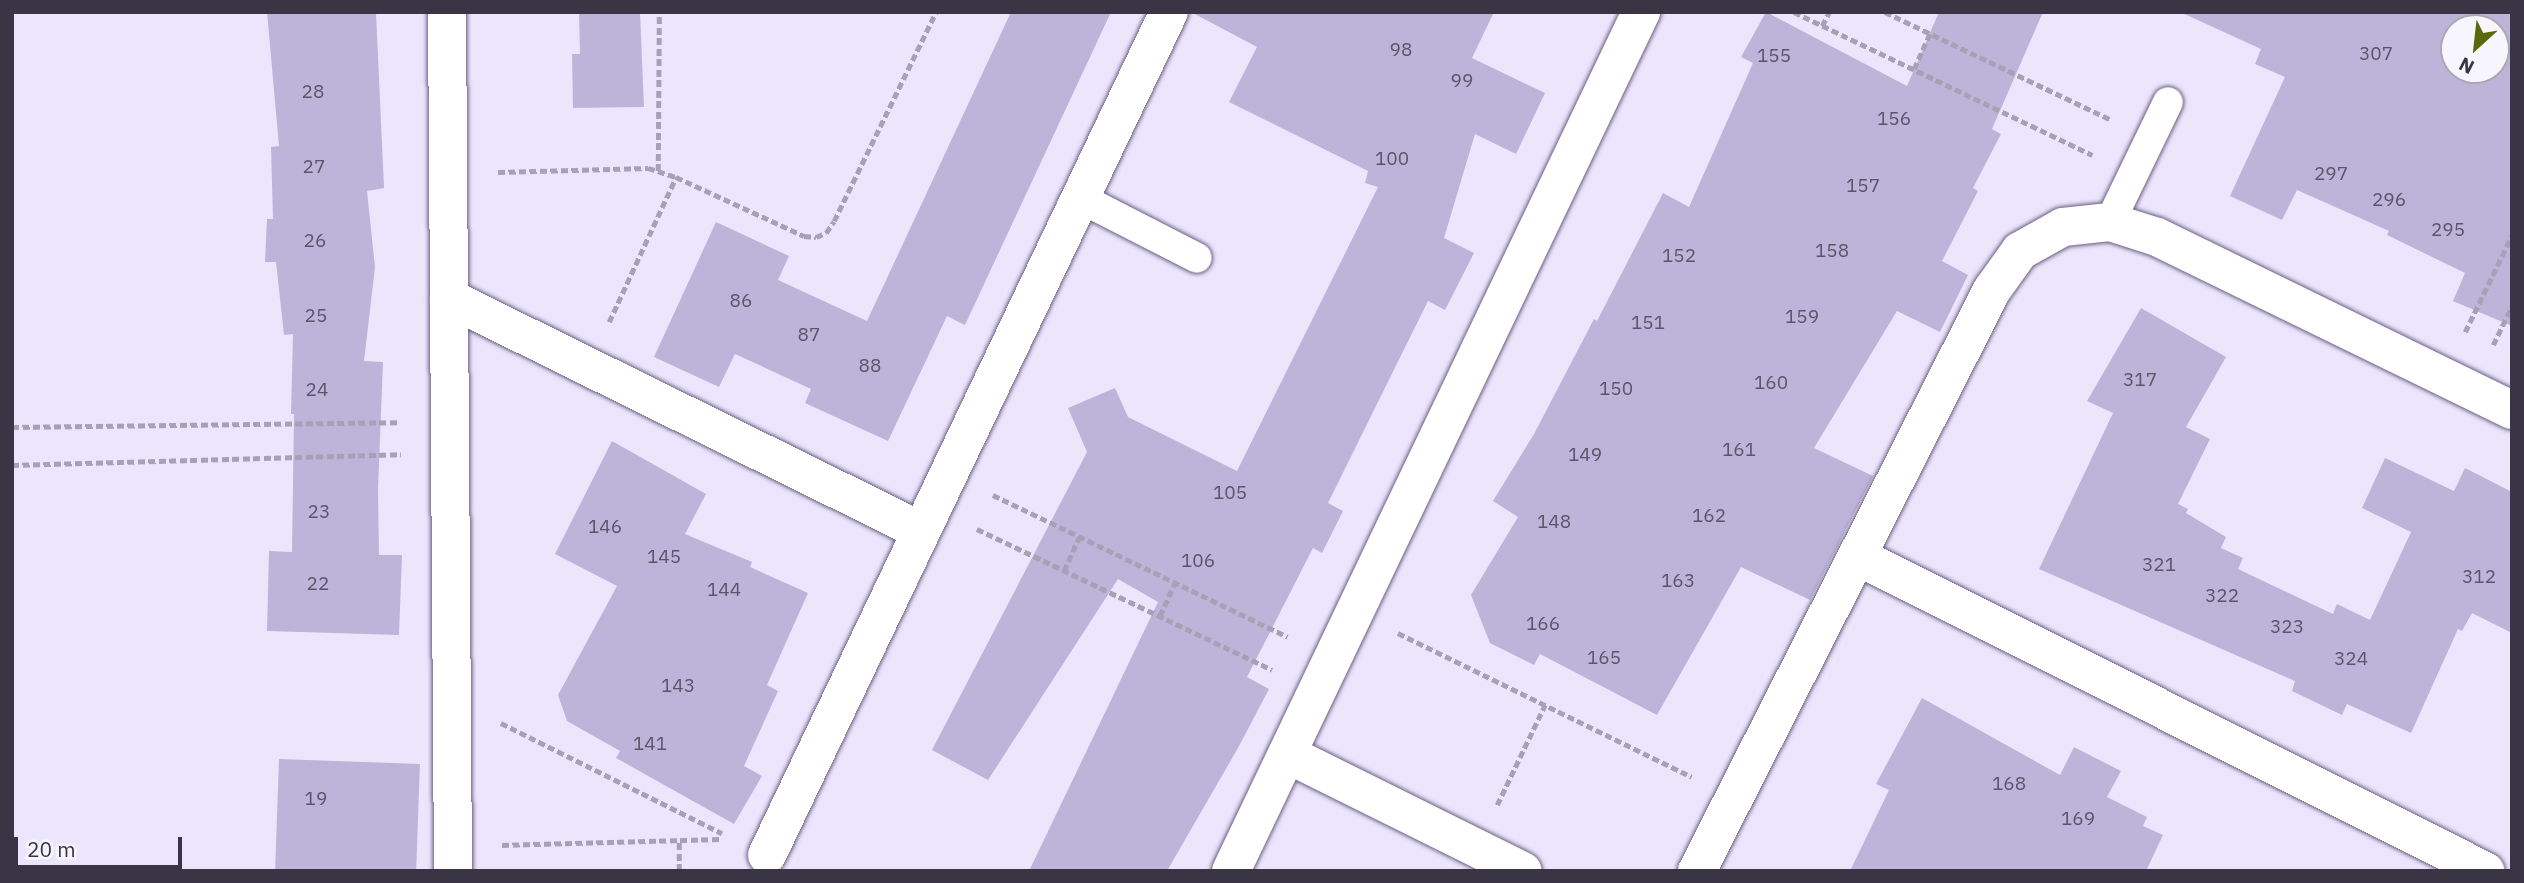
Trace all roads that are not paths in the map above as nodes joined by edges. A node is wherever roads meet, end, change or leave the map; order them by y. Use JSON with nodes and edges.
{"nodes":[{"id":1,"x":447,"y":12,"type":"edge"},
{"id":2,"x":1169,"y":12,"type":"edge"},
{"id":3,"x":1641,"y":12,"type":"edge"},
{"id":4,"x":2168,"y":102,"type":"dead end"},
{"id":5,"x":1080,"y":198,"type":"junction"},
{"id":6,"x":2110,"y":222,"type":"junction"},
{"id":7,"x":1197,"y":258,"type":"dead end"},
{"id":8,"x":449,"y":298,"type":"junction"},
{"id":9,"x":2512,"y":410,"type":"edge"},
{"id":10,"x":926,"y":519,"type":"junction"},
{"id":11,"x":1857,"y":556,"type":"junction"},
{"id":12,"x":1287,"y":754,"type":"junction"},
{"id":13,"x":767,"y":855,"type":"dead end"},
{"id":14,"x":452,"y":858,"type":"edge"},
{"id":15,"x":1231,"y":871,"type":"edge"},
{"id":16,"x":1523,"y":871,"type":"edge"},
{"id":17,"x":1697,"y":871,"type":"edge"},
{"id":18,"x":2485,"y":871,"type":"edge"}],
"edges":[{"from":1,"to":8,"type":"street"},
{"from":2,"to":5,"type":"street"},
{"from":3,"to":12,"type":"street"},
{"from":4,"to":6,"type":"lane"},
{"from":5,"to":7,"type":"lane"},
{"from":5,"to":10,"type":"street"},
{"from":6,"to":9,"type":"street"},
{"from":6,"to":11,"type":"street"},
{"from":8,"to":10,"type":"street"},
{"from":8,"to":14,"type":"street"},
{"from":10,"to":13,"type":"street"},
{"from":11,"to":17,"type":"street"},
{"from":11,"to":18,"type":"street"},
{"from":12,"to":15,"type":"street"},
{"from":12,"to":16,"type":"street"}]}
